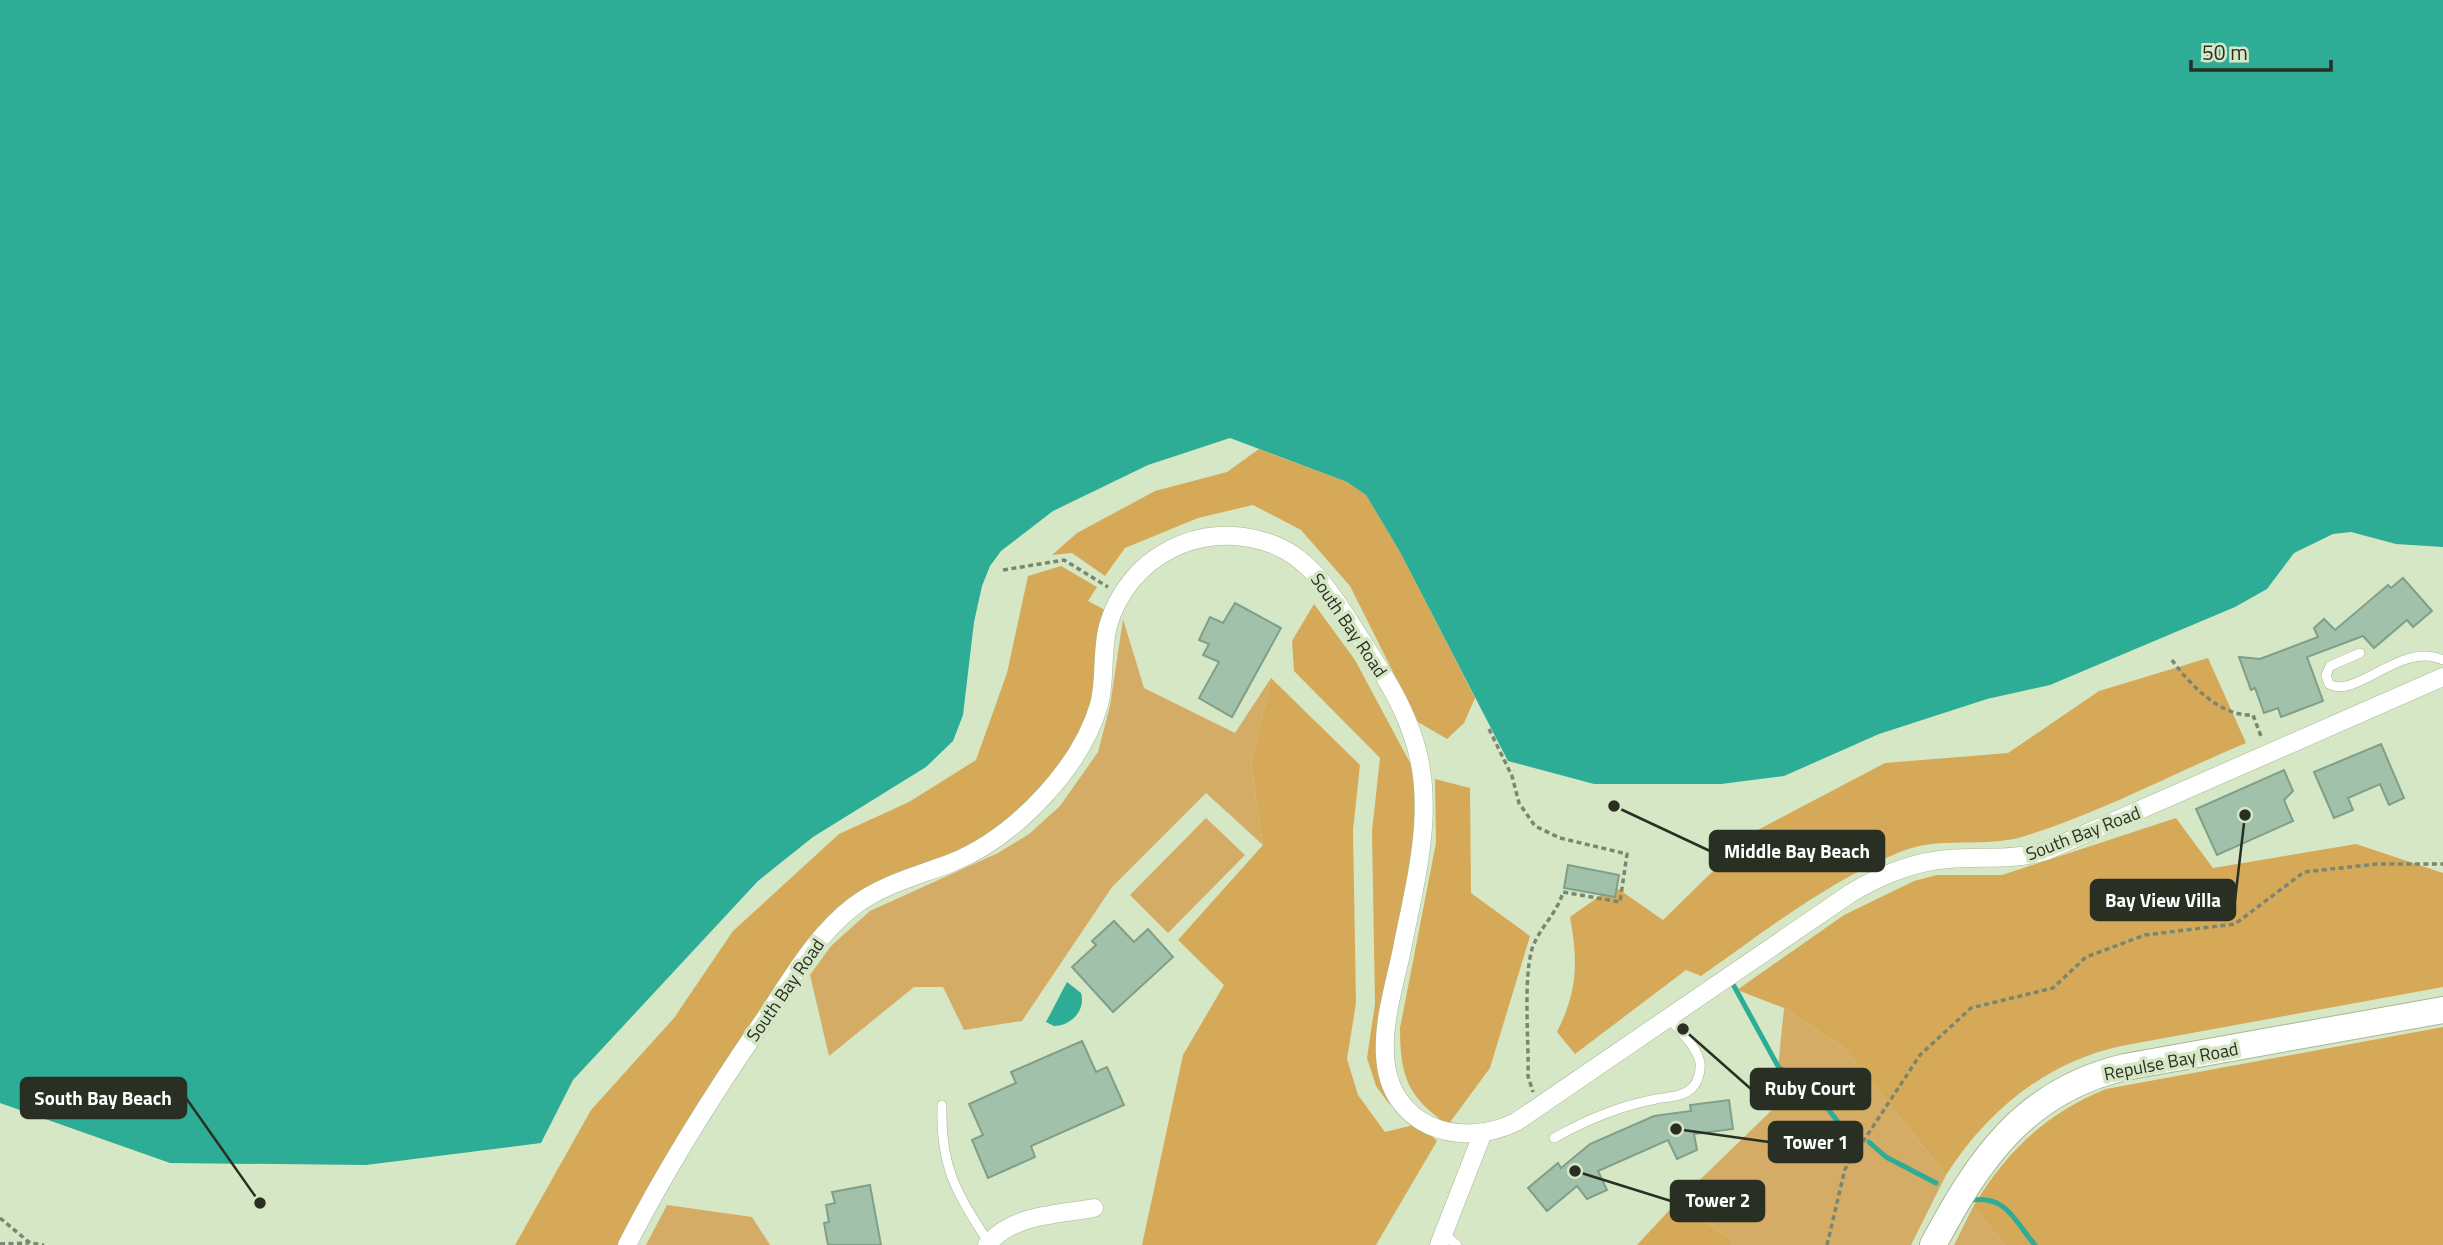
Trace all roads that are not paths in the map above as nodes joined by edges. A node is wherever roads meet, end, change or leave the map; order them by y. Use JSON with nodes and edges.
{"nodes":[{"id":1,"x":2360,"y":653,"type":"dead end"},
{"id":2,"x":2443,"y":660,"type":"edge"},
{"id":3,"x":2443,"y":677,"type":"edge"},
{"id":4,"x":2443,"y":1010,"type":"edge"},
{"id":5,"x":1669,"y":1018,"type":"junction"},
{"id":6,"x":942,"y":1105,"type":"dead end"},
{"id":7,"x":1482,"y":1135,"type":"junction"},
{"id":8,"x":1554,"y":1138,"type":"dead end"},
{"id":9,"x":1094,"y":1208,"type":"dead end"},
{"id":10,"x":1447,"y":1242,"type":"edge"},
{"id":11,"x":988,"y":1244,"type":"edge"},
{"id":12,"x":627,"y":1245,"type":"edge"},
{"id":13,"x":1933,"y":1245,"type":"edge"}],
"edges":[{"from":1,"to":2,"type":"lane"},
{"from":3,"to":5,"type":"street","name":"South Bay Road"},
{"from":4,"to":13,"type":"main road","name":"Repulse Bay Road"},
{"from":5,"to":7,"type":"street","name":"South Bay Road"},
{"from":5,"to":8,"type":"lane"},
{"from":6,"to":11,"type":"lane"},
{"from":7,"to":10,"type":"street"},
{"from":7,"to":12,"type":"street","name":"South Bay Road"},
{"from":9,"to":11,"type":"street"}]}
